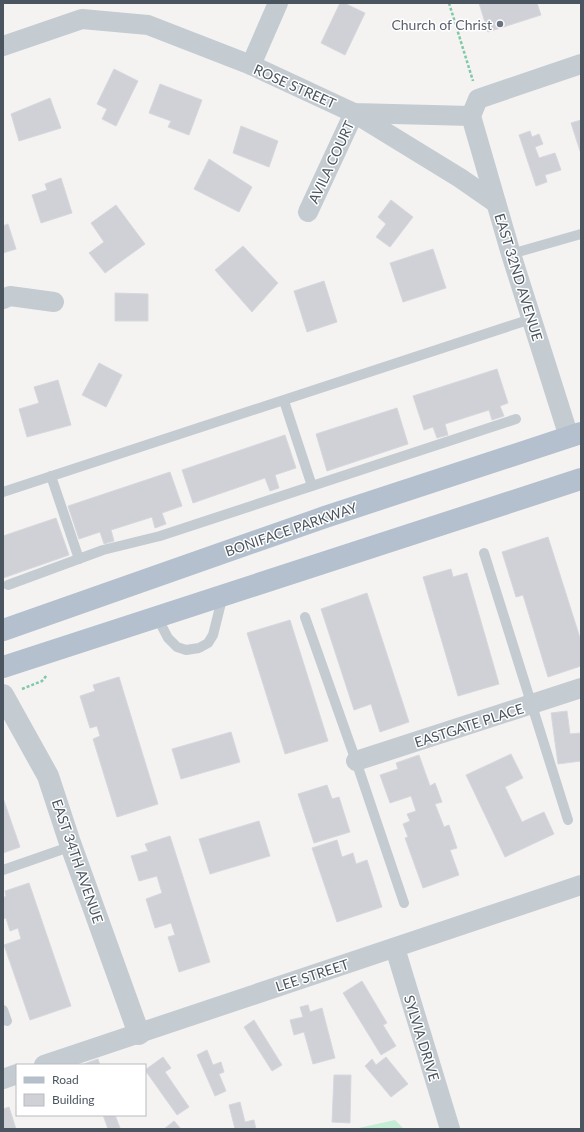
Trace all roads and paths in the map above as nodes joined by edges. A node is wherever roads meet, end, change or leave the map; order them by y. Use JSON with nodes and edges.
{"nodes":[{"id":1,"x":278,"y":3,"type":"edge"},
{"id":2,"x":449,"y":3,"type":"edge"},
{"id":3,"x":81,"y":11,"type":"edge"},
{"id":4,"x":3,"y":46,"type":"edge"},
{"id":5,"x":581,"y":64,"type":"edge"},
{"id":6,"x":251,"y":65,"type":"junction"},
{"id":7,"x":474,"y":107,"type":"junction"},
{"id":8,"x":354,"y":113,"type":"junction"},
{"id":9,"x":496,"y":203,"type":"junction"},
{"id":10,"x":308,"y":212,"type":"dead end"},
{"id":11,"x":581,"y":234,"type":"edge"},
{"id":12,"x":511,"y":254,"type":"junction"},
{"id":13,"x":3,"y":299,"type":"edge"},
{"id":14,"x":54,"y":302,"type":"dead end"},
{"id":15,"x":531,"y":319,"type":"junction"},
{"id":16,"x":284,"y":401,"type":"junction"},
{"id":17,"x":516,"y":419,"type":"dead end"},
{"id":18,"x":575,"y":435,"type":"edge"},
{"id":19,"x":52,"y":476,"type":"junction"},
{"id":20,"x":581,"y":480,"type":"edge"},
{"id":21,"x":312,"y":486,"type":"junction"},
{"id":22,"x":3,"y":492,"type":"edge"},
{"id":23,"x":484,"y":553,"type":"dead end"},
{"id":24,"x":79,"y":559,"type":"junction"},
{"id":25,"x":8,"y":585,"type":"dead end"},
{"id":26,"x":223,"y":596,"type":"junction"},
{"id":27,"x":157,"y":617,"type":"junction"},
{"id":28,"x":305,"y":617,"type":"dead end"},
{"id":29,"x":3,"y":630,"type":"edge"},
{"id":30,"x":3,"y":667,"type":"edge"},
{"id":31,"x":581,"y":688,"type":"edge"},
{"id":32,"x":3,"y":695,"type":"edge"},
{"id":33,"x":532,"y":704,"type":"junction"},
{"id":34,"x":356,"y":761,"type":"junction"},
{"id":35,"x":568,"y":820,"type":"dead end"},
{"id":36,"x":72,"y":846,"type":"junction"},
{"id":37,"x":3,"y":870,"type":"edge"},
{"id":38,"x":581,"y":885,"type":"edge"},
{"id":39,"x":404,"y":904,"type":"dead end"},
{"id":40,"x":395,"y":948,"type":"junction"},
{"id":41,"x":3,"y":1010,"type":"edge"},
{"id":42,"x":7,"y":1022,"type":"dead end"},
{"id":43,"x":138,"y":1034,"type":"junction"},
{"id":44,"x":47,"y":1064,"type":"edge"},
{"id":45,"x":16,"y":1074,"type":"edge"},
{"id":46,"x":3,"y":1078,"type":"edge"},
{"id":47,"x":450,"y":1129,"type":"edge"}],
"edges":[{"from":1,"to":6,"type":"street"},
{"from":2,"to":7,"type":"path"},
{"from":3,"to":4,"type":"street","name":"ROSE STREET"},
{"from":3,"to":6,"type":"street","name":"ROSE STREET"},
{"from":5,"to":7,"type":"street","name":"ROSE STREET"},
{"from":6,"to":8,"type":"street","name":"ROSE STREET"},
{"from":7,"to":8,"type":"street","name":"ROSE STREET"},
{"from":7,"to":9,"type":"street","name":"EAST 32ND AVENUE"},
{"from":8,"to":9,"type":"street"},
{"from":8,"to":10,"type":"street","name":"AVILA COURT"},
{"from":9,"to":12,"type":"street","name":"EAST 32ND AVENUE"},
{"from":11,"to":12,"type":"lane"},
{"from":12,"to":15,"type":"street","name":"EAST 32ND AVENUE"},
{"from":13,"to":14,"type":"street"},
{"from":15,"to":16,"type":"lane"},
{"from":15,"to":18,"type":"street","name":"EAST 32ND AVENUE"},
{"from":16,"to":19,"type":"lane"},
{"from":16,"to":21,"type":"lane"},
{"from":17,"to":21,"type":"lane"},
{"from":18,"to":29,"type":"main road","name":"BONIFACE PARKWAY"},
{"from":19,"to":22,"type":"lane"},
{"from":19,"to":24,"type":"lane"},
{"from":20,"to":26,"type":"main road"},
{"from":21,"to":24,"type":"lane"},
{"from":23,"to":33,"type":"lane"},
{"from":24,"to":25,"type":"lane"},
{"from":26,"to":27,"type":"main road"},
{"from":26,"to":27,"type":"lane"},
{"from":27,"to":30,"type":"main road"},
{"from":28,"to":34,"type":"lane"},
{"from":31,"to":33,"type":"street","name":"EASTGATE PLACE"},
{"from":32,"to":36,"type":"street","name":"EAST 34TH AVENUE"},
{"from":33,"to":34,"type":"street","name":"EASTGATE PLACE"},
{"from":33,"to":35,"type":"lane"},
{"from":34,"to":39,"type":"lane"},
{"from":36,"to":37,"type":"lane"},
{"from":36,"to":43,"type":"street","name":"EAST 34TH AVENUE"},
{"from":38,"to":40,"type":"street","name":"LEE STREET"},
{"from":40,"to":43,"type":"street","name":"LEE STREET"},
{"from":40,"to":47,"type":"street","name":"SYLVIA DRIVE"},
{"from":41,"to":42,"type":"lane"},
{"from":43,"to":44,"type":"street","name":"LEE STREET"},
{"from":45,"to":46,"type":"street"}]}
